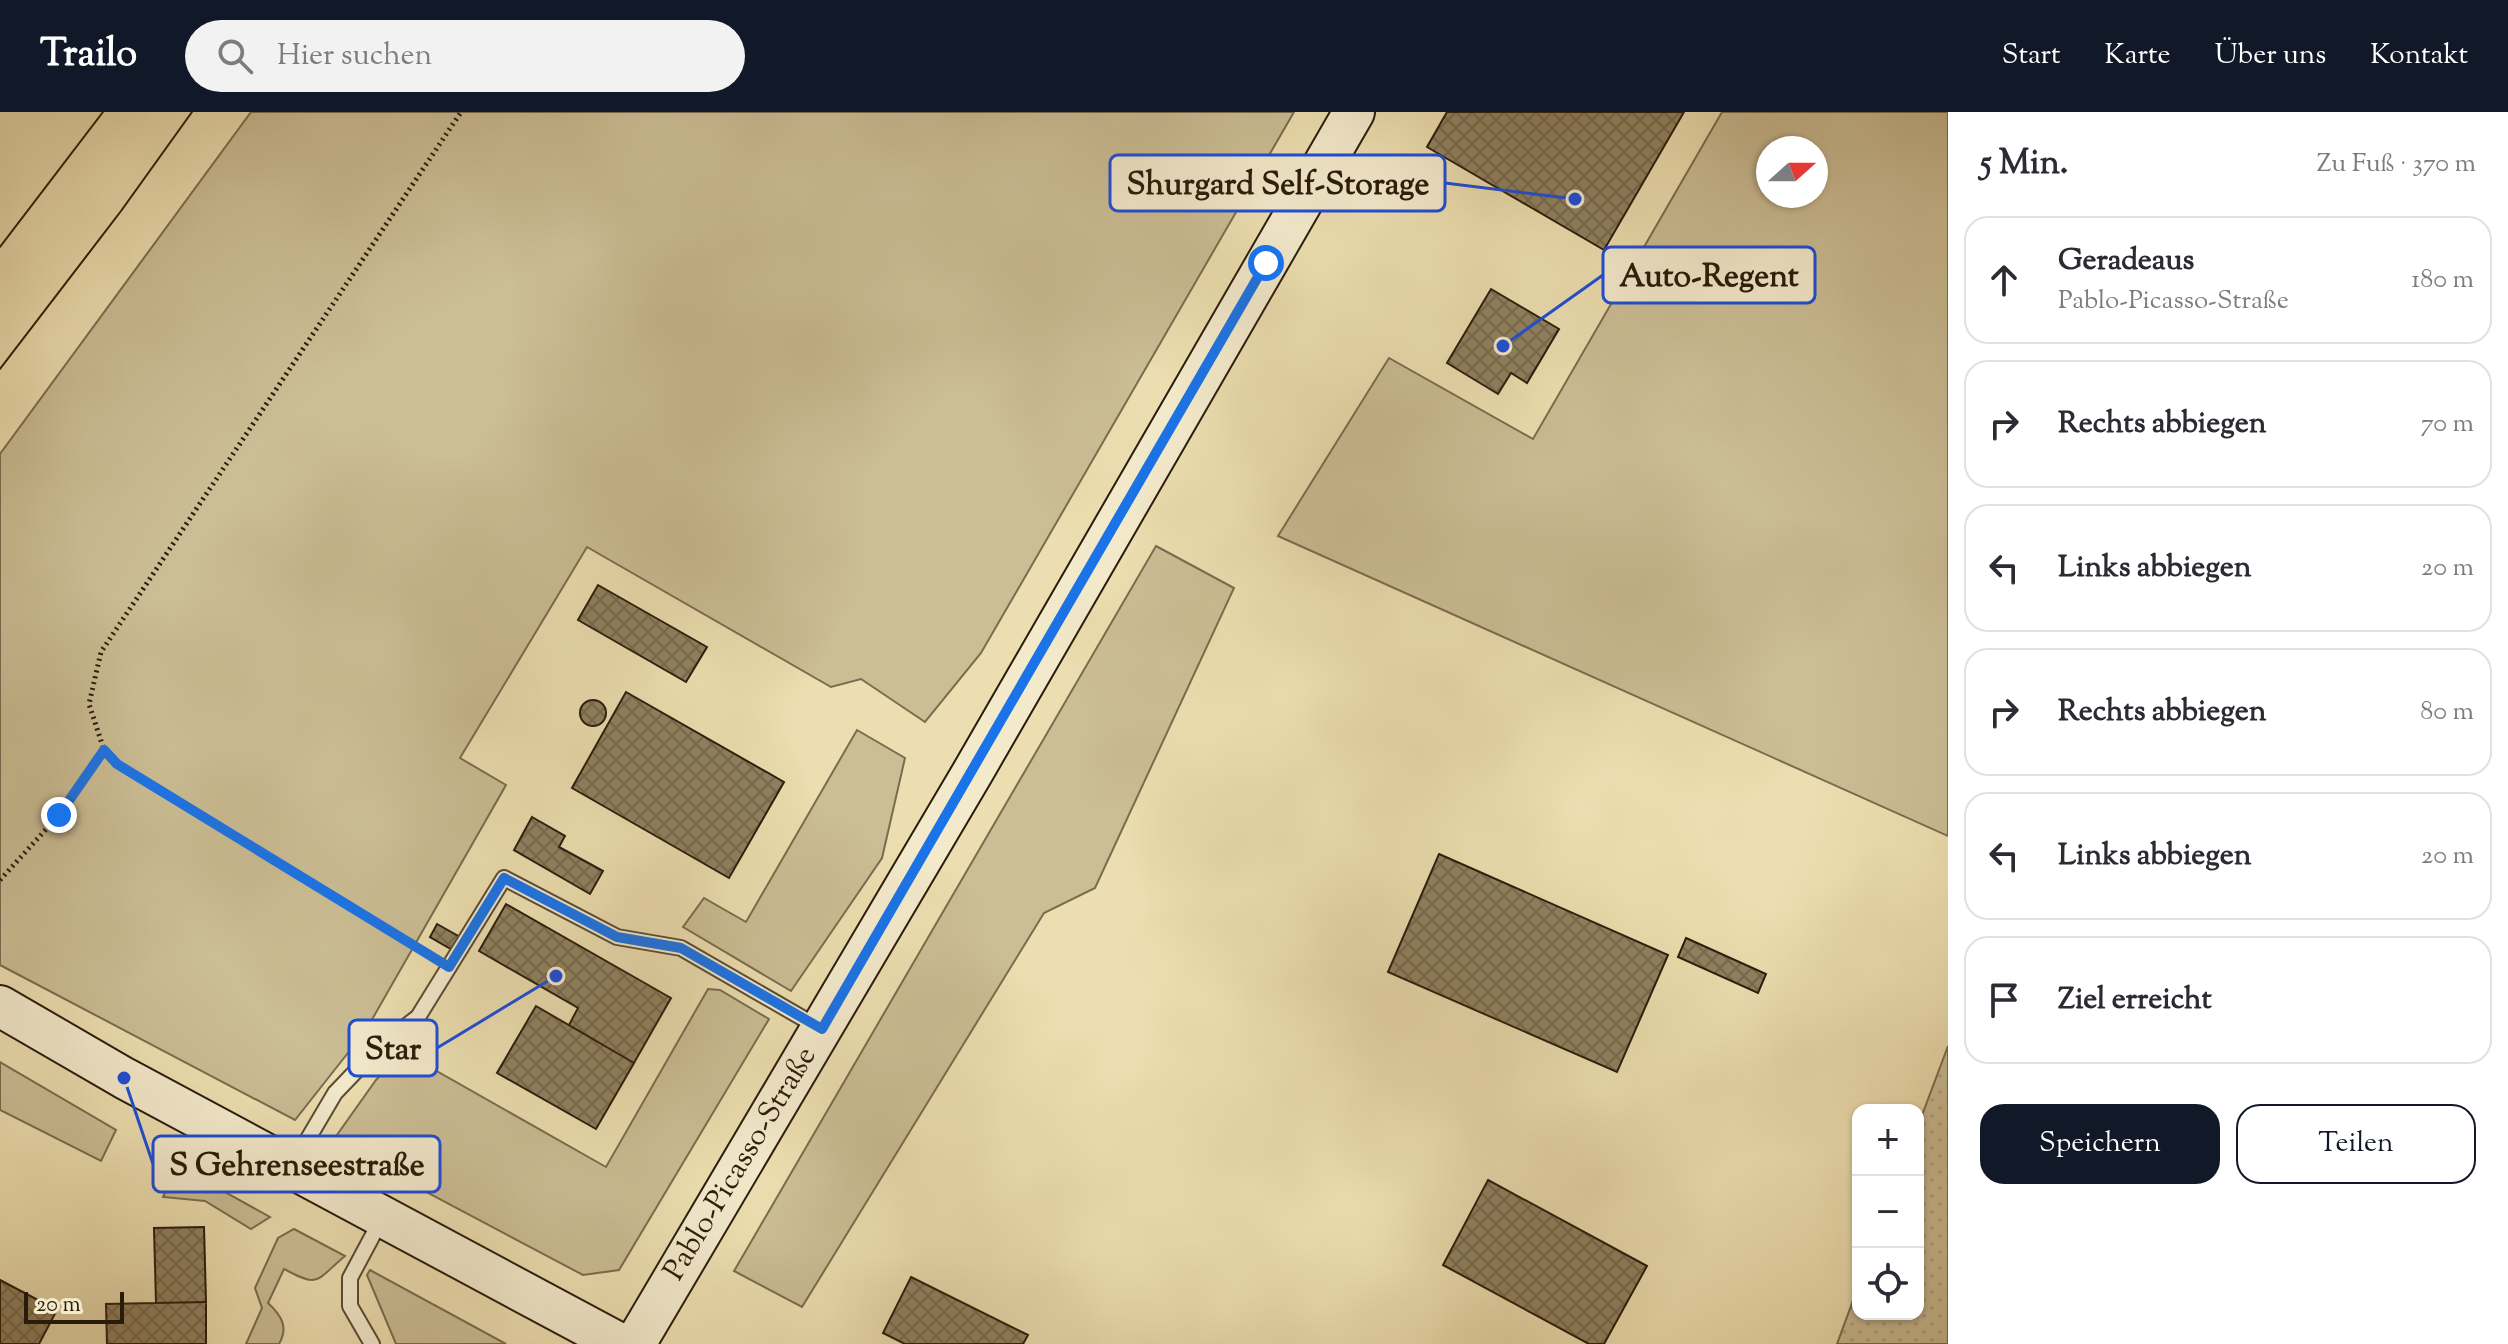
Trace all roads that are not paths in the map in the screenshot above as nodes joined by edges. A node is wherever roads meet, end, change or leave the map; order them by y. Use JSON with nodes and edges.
{"nodes":[{"id":1,"x":1354,"y":112,"type":"edge"},
{"id":2,"x":0,"y":1006,"type":"edge"},
{"id":3,"x":822,"y":1029,"type":"junction"},
{"id":4,"x":291,"y":1167,"type":"junction"},
{"id":5,"x":382,"y":1218,"type":"junction"},
{"id":6,"x":372,"y":1344,"type":"edge"},
{"id":7,"x":620,"y":1344,"type":"edge"},
{"id":8,"x":635,"y":1344,"type":"edge"}],
"edges":[{"from":1,"to":3,"type":"main road","name":"Pablo-Picasso-Straße"},
{"from":2,"to":4,"type":"main road"},
{"from":3,"to":4,"type":"lane"},
{"from":3,"to":8,"type":"main road","name":"Pablo-Picasso-Straße"},
{"from":4,"to":5,"type":"main road"},
{"from":5,"to":6,"type":"lane"},
{"from":5,"to":7,"type":"main road"}]}
